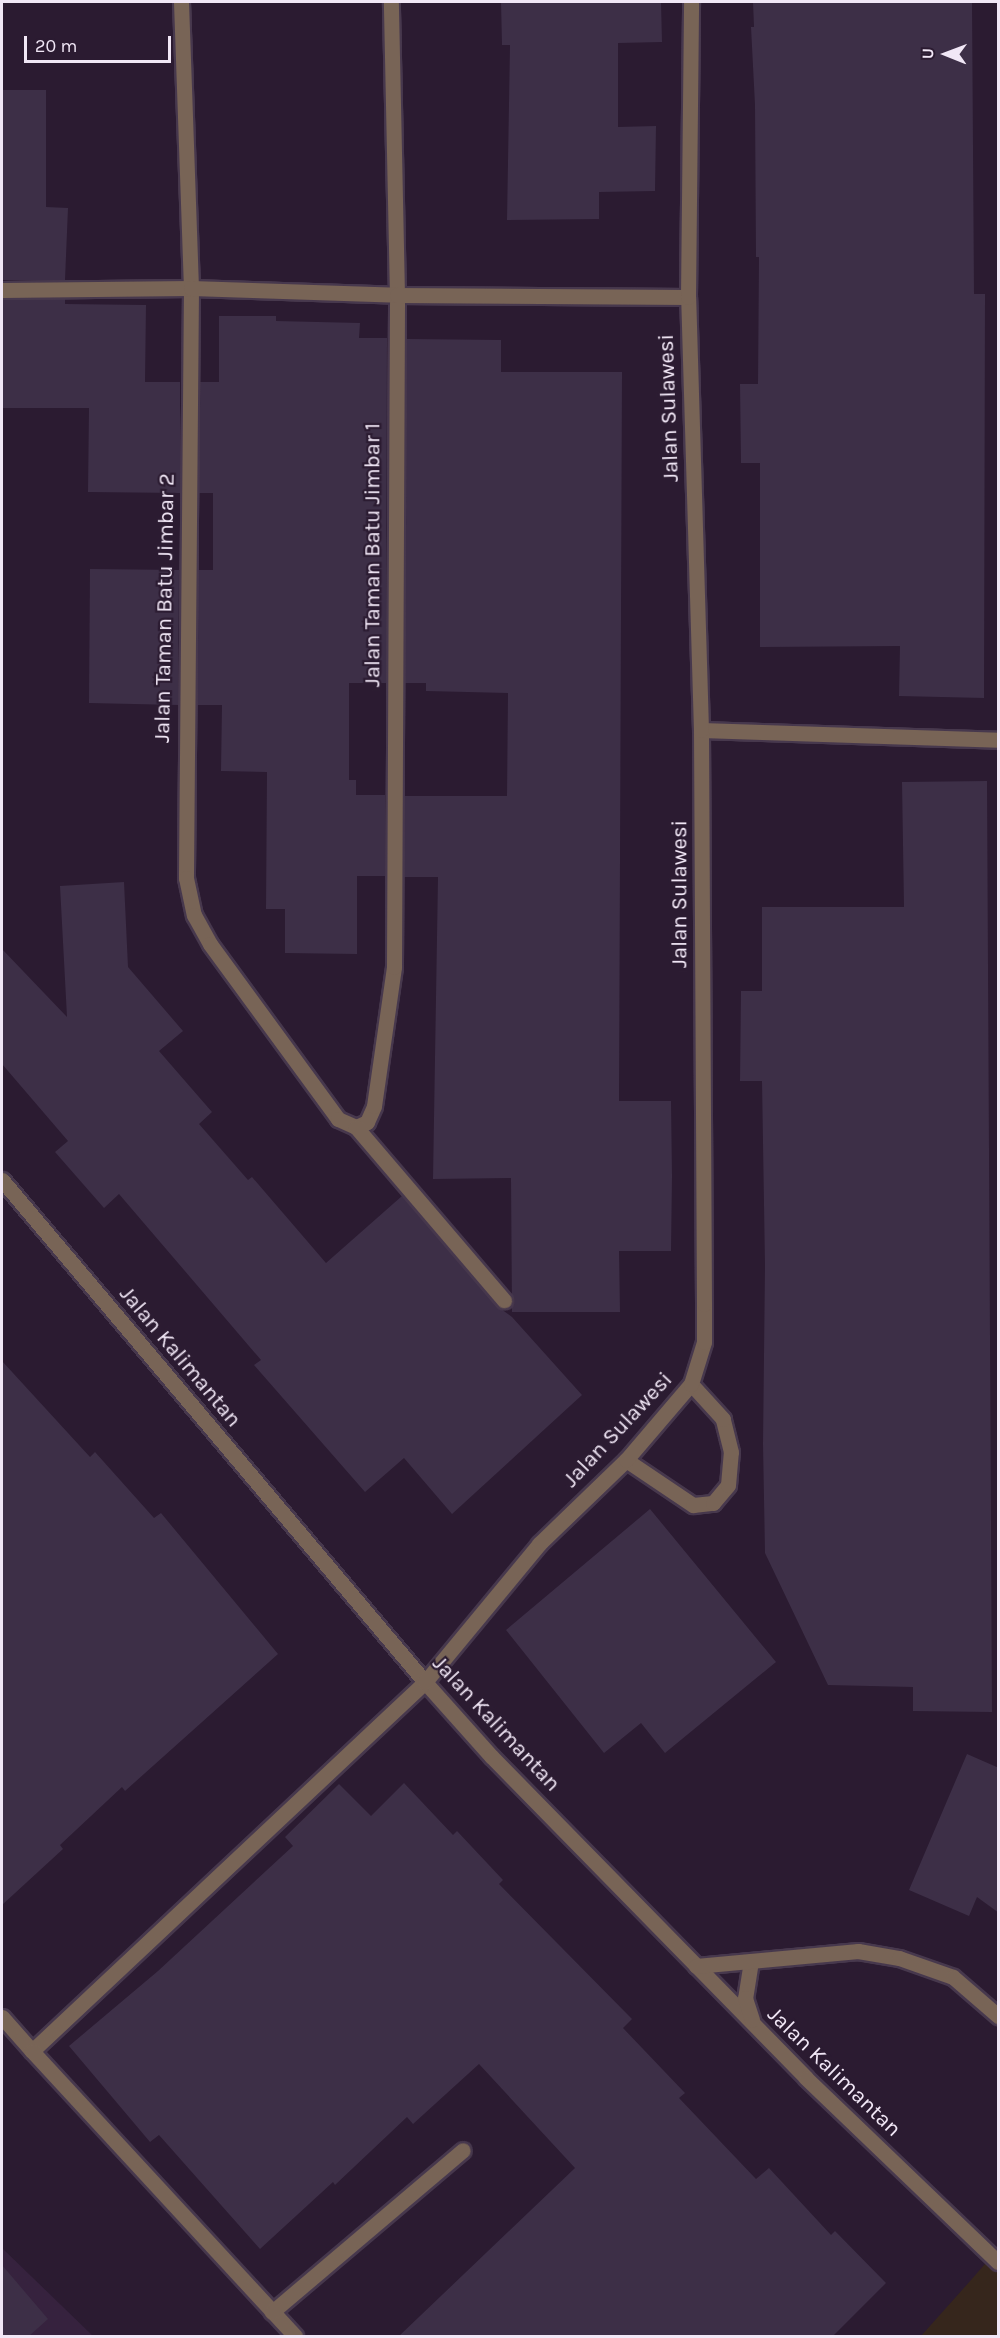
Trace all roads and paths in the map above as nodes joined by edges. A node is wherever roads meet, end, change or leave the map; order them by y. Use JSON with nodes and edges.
{"nodes":[{"id":1,"x":181,"y":2,"type":"edge"},
{"id":2,"x":391,"y":2,"type":"edge"},
{"id":3,"x":691,"y":2,"type":"edge"},
{"id":4,"x":191,"y":288,"type":"junction"},
{"id":5,"x":2,"y":290,"type":"edge"},
{"id":6,"x":397,"y":295,"type":"junction"},
{"id":7,"x":688,"y":297,"type":"junction"},
{"id":8,"x":701,"y":730,"type":"junction"},
{"id":9,"x":999,"y":740,"type":"edge"},
{"id":10,"x":356,"y":1127,"type":"junction"},
{"id":11,"x":2,"y":1180,"type":"edge"},
{"id":12,"x":504,"y":1300,"type":"dead end"},
{"id":13,"x":691,"y":1384,"type":"junction"},
{"id":14,"x":626,"y":1460,"type":"junction"},
{"id":15,"x":425,"y":1682,"type":"junction"},
{"id":16,"x":751,"y":1962,"type":"junction"},
{"id":17,"x":696,"y":1966,"type":"junction"},
{"id":18,"x":999,"y":2016,"type":"edge"},
{"id":19,"x":2,"y":2017,"type":"edge"},
{"id":20,"x":752,"y":2023,"type":"junction"},
{"id":21,"x":32,"y":2051,"type":"junction"},
{"id":22,"x":463,"y":2150,"type":"dead end"},
{"id":23,"x":999,"y":2262,"type":"edge"},
{"id":24,"x":272,"y":2312,"type":"junction"},
{"id":25,"x":295,"y":2337,"type":"edge"}],
"edges":[{"from":1,"to":4,"type":"street","name":"Jalan Taman Batu Jimbar 2"},
{"from":2,"to":6,"type":"street"},
{"from":3,"to":7,"type":"street","name":"Jalan Sulawesi"},
{"from":4,"to":5,"type":"street"},
{"from":4,"to":6,"type":"street"},
{"from":4,"to":10,"type":"street","name":"Jalan Taman Batu Jimbar 2"},
{"from":6,"to":7,"type":"street"},
{"from":6,"to":10,"type":"street","name":"Jalan Taman Batu Jimbar 1"},
{"from":7,"to":8,"type":"street","name":"Jalan Sulawesi"},
{"from":8,"to":9,"type":"street"},
{"from":8,"to":13,"type":"street","name":"Jalan Sulawesi"},
{"from":10,"to":12,"type":"street","name":"Jalan Taman Batu Jimbar 2"},
{"from":11,"to":15,"type":"street","name":"Jalan Kalimantan"},
{"from":13,"to":14,"type":"street","name":"Jalan Sulawesi"},
{"from":13,"to":14,"type":"street"},
{"from":14,"to":15,"type":"street","name":"Jalan Sulawesi"},
{"from":15,"to":17,"type":"street","name":"Jalan Kalimantan"},
{"from":15,"to":21,"type":"street","name":"Jalan Sulawesi"},
{"from":16,"to":17,"type":"street"},
{"from":16,"to":18,"type":"street"},
{"from":16,"to":20,"type":"street"},
{"from":17,"to":20,"type":"street","name":"Jalan Kalimantan"},
{"from":19,"to":21,"type":"street"},
{"from":20,"to":23,"type":"street","name":"Jalan Kalimantan"},
{"from":21,"to":24,"type":"street"},
{"from":22,"to":24,"type":"street"},
{"from":24,"to":25,"type":"street"}]}
